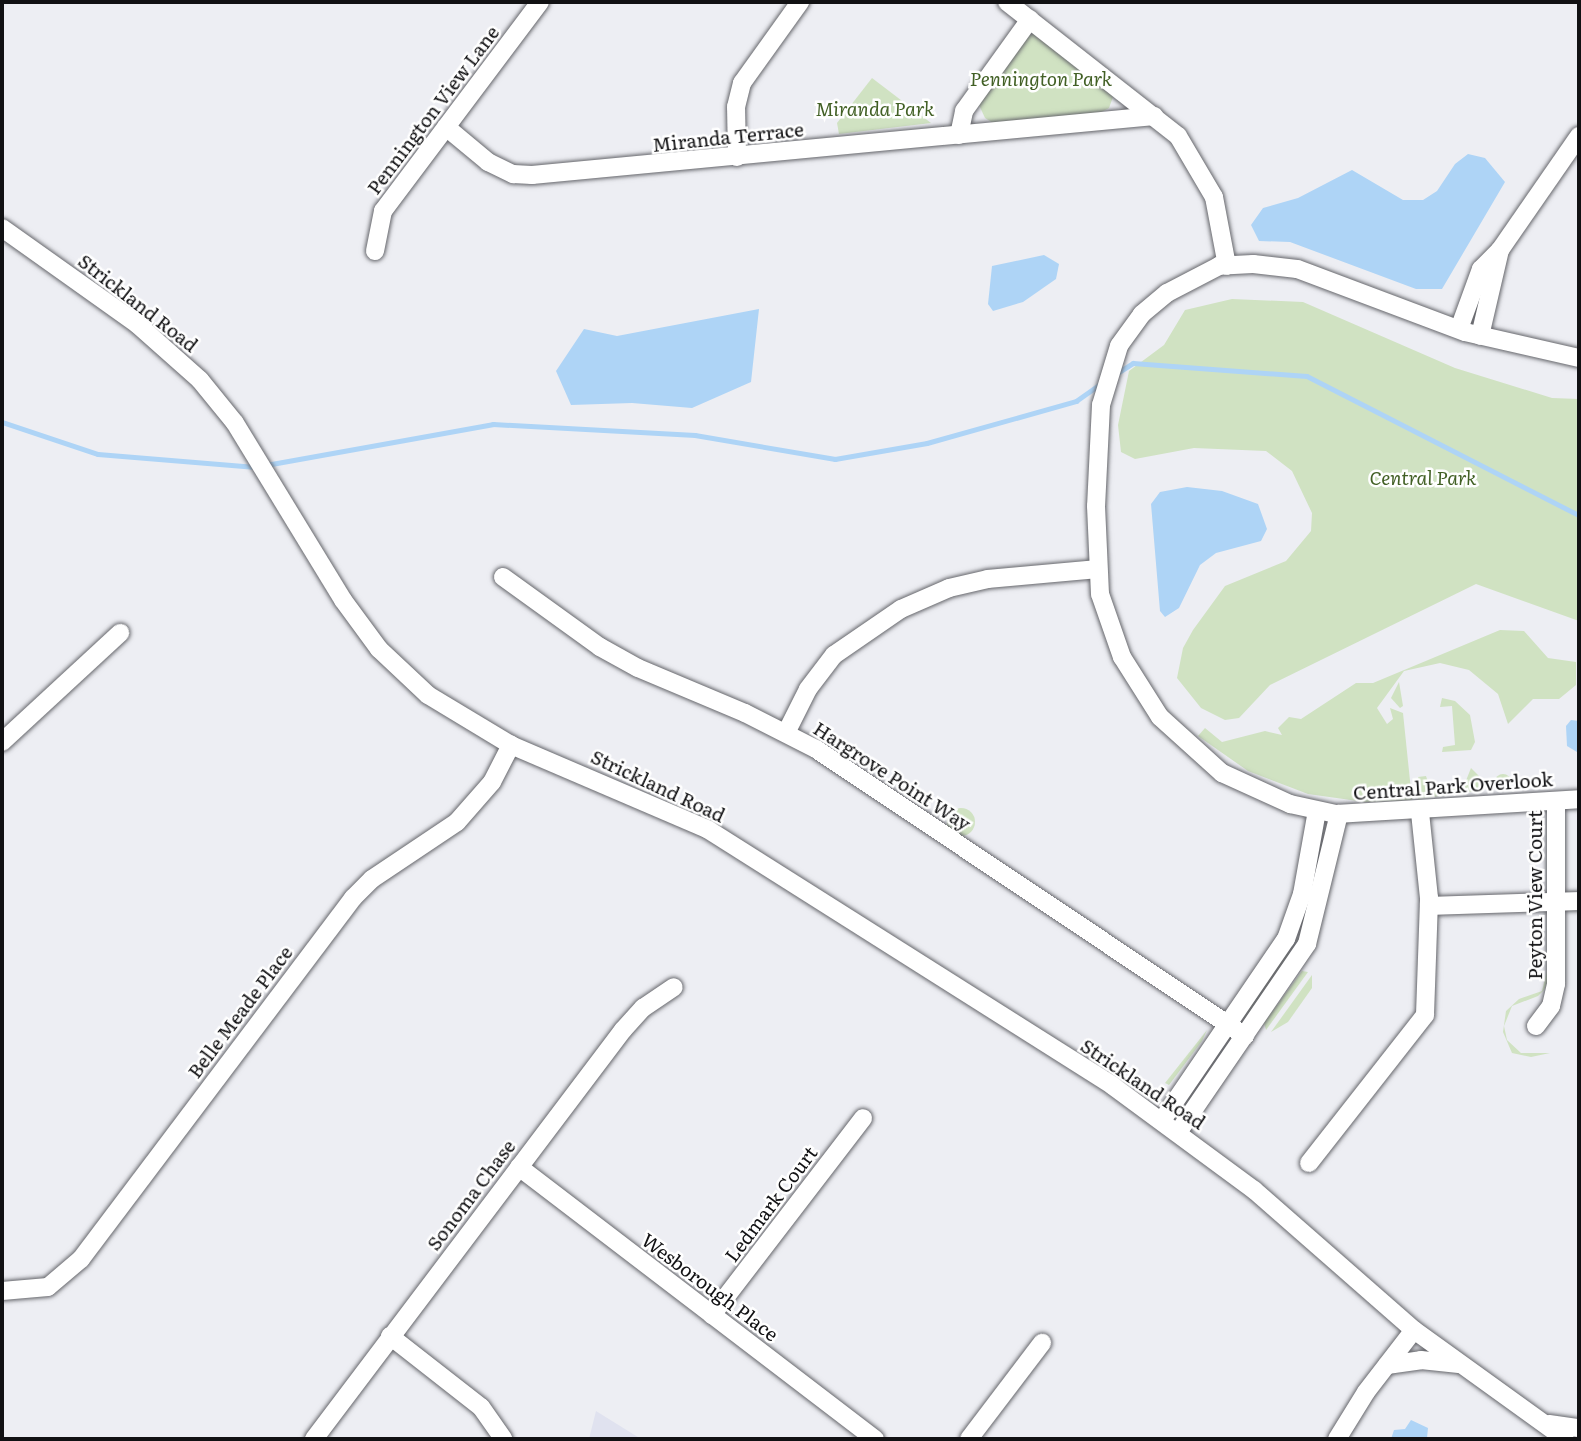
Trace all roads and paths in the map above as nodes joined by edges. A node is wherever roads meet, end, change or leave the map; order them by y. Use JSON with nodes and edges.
{"nodes":[{"id":1,"x":540,"y":2,"type":"edge"},
{"id":2,"x":800,"y":2,"type":"edge"},
{"id":3,"x":1007,"y":2,"type":"edge"},
{"id":4,"x":1030,"y":19,"type":"junction"},
{"id":5,"x":1154,"y":116,"type":"junction"},
{"id":6,"x":446,"y":127,"type":"junction"},
{"id":7,"x":959,"y":135,"type":"junction"},
{"id":8,"x":1579,"y":136,"type":"edge"},
{"id":9,"x":737,"y":157,"type":"junction"},
{"id":10,"x":2,"y":228,"type":"edge"},
{"id":11,"x":1500,"y":250,"type":"junction"},
{"id":12,"x":375,"y":251,"type":"dead end"},
{"id":13,"x":1227,"y":266,"type":"junction"},
{"id":14,"x":1459,"y":329,"type":"junction"},
{"id":15,"x":1480,"y":336,"type":"junction"},
{"id":16,"x":1579,"y":358,"type":"edge"},
{"id":17,"x":1098,"y":569,"type":"junction"},
{"id":18,"x":503,"y":577,"type":"dead end"},
{"id":19,"x":120,"y":633,"type":"dead end"},
{"id":20,"x":786,"y":733,"type":"junction"},
{"id":21,"x":2,"y":742,"type":"edge"},
{"id":22,"x":511,"y":746,"type":"junction"},
{"id":23,"x":1579,"y":799,"type":"edge"},
{"id":24,"x":1556,"y":801,"type":"junction"},
{"id":25,"x":1317,"y":811,"type":"junction"},
{"id":26,"x":1420,"y":812,"type":"junction"},
{"id":27,"x":1339,"y":814,"type":"junction"},
{"id":28,"x":1559,"y":900,"type":"junction"},
{"id":29,"x":1579,"y":901,"type":"edge"},
{"id":30,"x":1429,"y":906,"type":"junction"},
{"id":31,"x":674,"y":987,"type":"dead end"},
{"id":32,"x":1228,"y":1024,"type":"junction"},
{"id":33,"x":1536,"y":1026,"type":"dead end"},
{"id":34,"x":1245,"y":1036,"type":"junction"},
{"id":35,"x":863,"y":1118,"type":"dead end"},
{"id":36,"x":1163,"y":1119,"type":"junction"},
{"id":37,"x":1180,"y":1130,"type":"junction"},
{"id":38,"x":1309,"y":1163,"type":"dead end"},
{"id":39,"x":519,"y":1167,"type":"junction"},
{"id":40,"x":2,"y":1291,"type":"edge"},
{"id":41,"x":712,"y":1315,"type":"junction"},
{"id":42,"x":1415,"y":1330,"type":"junction"},
{"id":43,"x":390,"y":1336,"type":"junction"},
{"id":44,"x":1042,"y":1343,"type":"dead end"},
{"id":45,"x":1387,"y":1365,"type":"junction"},
{"id":46,"x":1465,"y":1365,"type":"junction"},
{"id":47,"x":1534,"y":1417,"type":"junction"},
{"id":48,"x":1579,"y":1428,"type":"edge"},
{"id":49,"x":314,"y":1439,"type":"edge"},
{"id":50,"x":503,"y":1439,"type":"edge"},
{"id":51,"x":875,"y":1439,"type":"edge"},
{"id":52,"x":970,"y":1439,"type":"edge"},
{"id":53,"x":1337,"y":1439,"type":"edge"},
{"id":54,"x":1565,"y":1439,"type":"edge"}],
"edges":[{"from":1,"to":6,"type":"street","name":"Pennington View Lane"},
{"from":2,"to":9,"type":"street"},
{"from":3,"to":4,"type":"street"},
{"from":4,"to":5,"type":"street"},
{"from":4,"to":7,"type":"street"},
{"from":5,"to":7,"type":"street","name":"Miranda Terrace"},
{"from":5,"to":13,"type":"street"},
{"from":6,"to":9,"type":"street","name":"Miranda Terrace"},
{"from":6,"to":12,"type":"street","name":"Pennington View Lane"},
{"from":7,"to":9,"type":"street","name":"Miranda Terrace"},
{"from":8,"to":11,"type":"street"},
{"from":10,"to":22,"type":"street","name":"Strickland Road"},
{"from":11,"to":14,"type":"street"},
{"from":11,"to":15,"type":"street"},
{"from":13,"to":14,"type":"street"},
{"from":13,"to":17,"type":"street","name":"Central Park Overlook"},
{"from":14,"to":15,"type":"street"},
{"from":15,"to":16,"type":"street"},
{"from":17,"to":20,"type":"street"},
{"from":17,"to":25,"type":"street","name":"Central Park Overlook"},
{"from":18,"to":20,"type":"street","name":"Hargrove Point Way"},
{"from":19,"to":21,"type":"street"},
{"from":20,"to":32,"type":"street","name":"Hargrove Point Way"},
{"from":22,"to":36,"type":"street","name":"Strickland Road"},
{"from":22,"to":40,"type":"street","name":"Belle Meade Place"},
{"from":23,"to":24,"type":"street","name":"Central Park Overlook"},
{"from":24,"to":26,"type":"street","name":"Central Park Overlook"},
{"from":24,"to":28,"type":"street","name":"Peyton View Court"},
{"from":25,"to":27,"type":"street","name":"Central Park Overlook"},
{"from":25,"to":32,"type":"street"},
{"from":26,"to":27,"type":"street","name":"Central Park Overlook"},
{"from":26,"to":30,"type":"street"},
{"from":27,"to":34,"type":"street"},
{"from":28,"to":29,"type":"street"},
{"from":28,"to":30,"type":"street"},
{"from":28,"to":33,"type":"street","name":"Peyton View Court"},
{"from":30,"to":38,"type":"street"},
{"from":31,"to":39,"type":"street","name":"Sonoma Chase"},
{"from":32,"to":34,"type":"street","name":"Hargrove Point Way"},
{"from":32,"to":36,"type":"street"},
{"from":34,"to":37,"type":"street"},
{"from":35,"to":41,"type":"street","name":"Ledmark Court"},
{"from":36,"to":37,"type":"street","name":"Strickland Road"},
{"from":37,"to":42,"type":"street","name":"Strickland Road"},
{"from":39,"to":41,"type":"street","name":"Wesborough Place"},
{"from":39,"to":43,"type":"street","name":"Sonoma Chase"},
{"from":41,"to":51,"type":"street","name":"Wesborough Place"},
{"from":42,"to":45,"type":"street"},
{"from":42,"to":46,"type":"street","name":"Strickland Road"},
{"from":43,"to":49,"type":"street","name":"Sonoma Chase"},
{"from":43,"to":50,"type":"street"},
{"from":44,"to":52,"type":"street"},
{"from":45,"to":46,"type":"street"},
{"from":45,"to":53,"type":"street"},
{"from":46,"to":47,"type":"street","name":"Strickland Road"},
{"from":47,"to":48,"type":"street"},
{"from":47,"to":54,"type":"street","name":"Strickland Road"}]}
